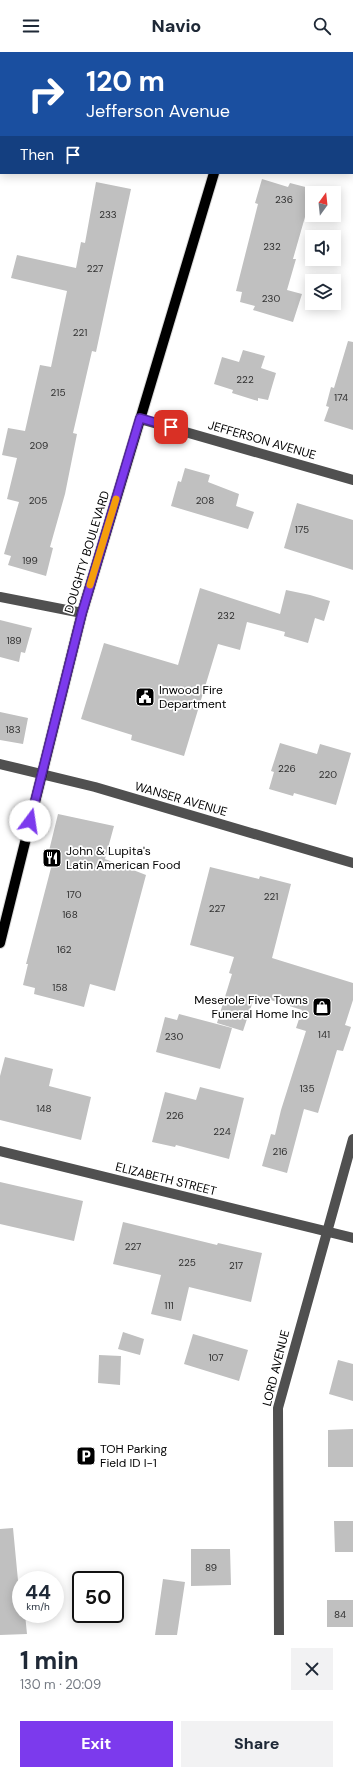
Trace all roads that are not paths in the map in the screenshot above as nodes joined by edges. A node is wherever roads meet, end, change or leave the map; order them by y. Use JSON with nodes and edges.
{"nodes":[{"id":1,"x":214,"y":174,"type":"edge"},
{"id":2,"x":140,"y":418,"type":"junction"},
{"id":3,"x":353,"y":480,"type":"edge"},
{"id":4,"x":0,"y":597,"type":"edge"},
{"id":5,"x":82,"y":613,"type":"junction"},
{"id":6,"x":0,"y":764,"type":"edge"},
{"id":7,"x":41,"y":775,"type":"junction"},
{"id":8,"x":353,"y":863,"type":"edge"},
{"id":9,"x":0,"y":943,"type":"edge"},
{"id":10,"x":353,"y":1140,"type":"edge"},
{"id":11,"x":0,"y":1151,"type":"edge"},
{"id":12,"x":326,"y":1232,"type":"junction"},
{"id":13,"x":353,"y":1238,"type":"edge"},
{"id":14,"x":279,"y":1635,"type":"edge"}],
"edges":[{"from":1,"to":2,"type":"main road","name":"DOUGHTY BOULEVARD"},
{"from":2,"to":3,"type":"street","name":"JEFFERSON AVENUE"},
{"from":2,"to":5,"type":"main road","name":"DOUGHTY BOULEVARD"},
{"from":4,"to":5,"type":"street"},
{"from":5,"to":7,"type":"main road","name":"DOUGHTY BOULEVARD"},
{"from":6,"to":7,"type":"street","name":"WANSER AVENUE"},
{"from":7,"to":8,"type":"street","name":"WANSER AVENUE"},
{"from":7,"to":9,"type":"main road","name":"DOUGHTY BOULEVARD"},
{"from":10,"to":12,"type":"street","name":"LORD AVENUE"},
{"from":11,"to":12,"type":"street","name":"ELIZABETH STREET"},
{"from":12,"to":13,"type":"street","name":"ELIZABETH STREET"},
{"from":12,"to":14,"type":"street","name":"LORD AVENUE"}]}
